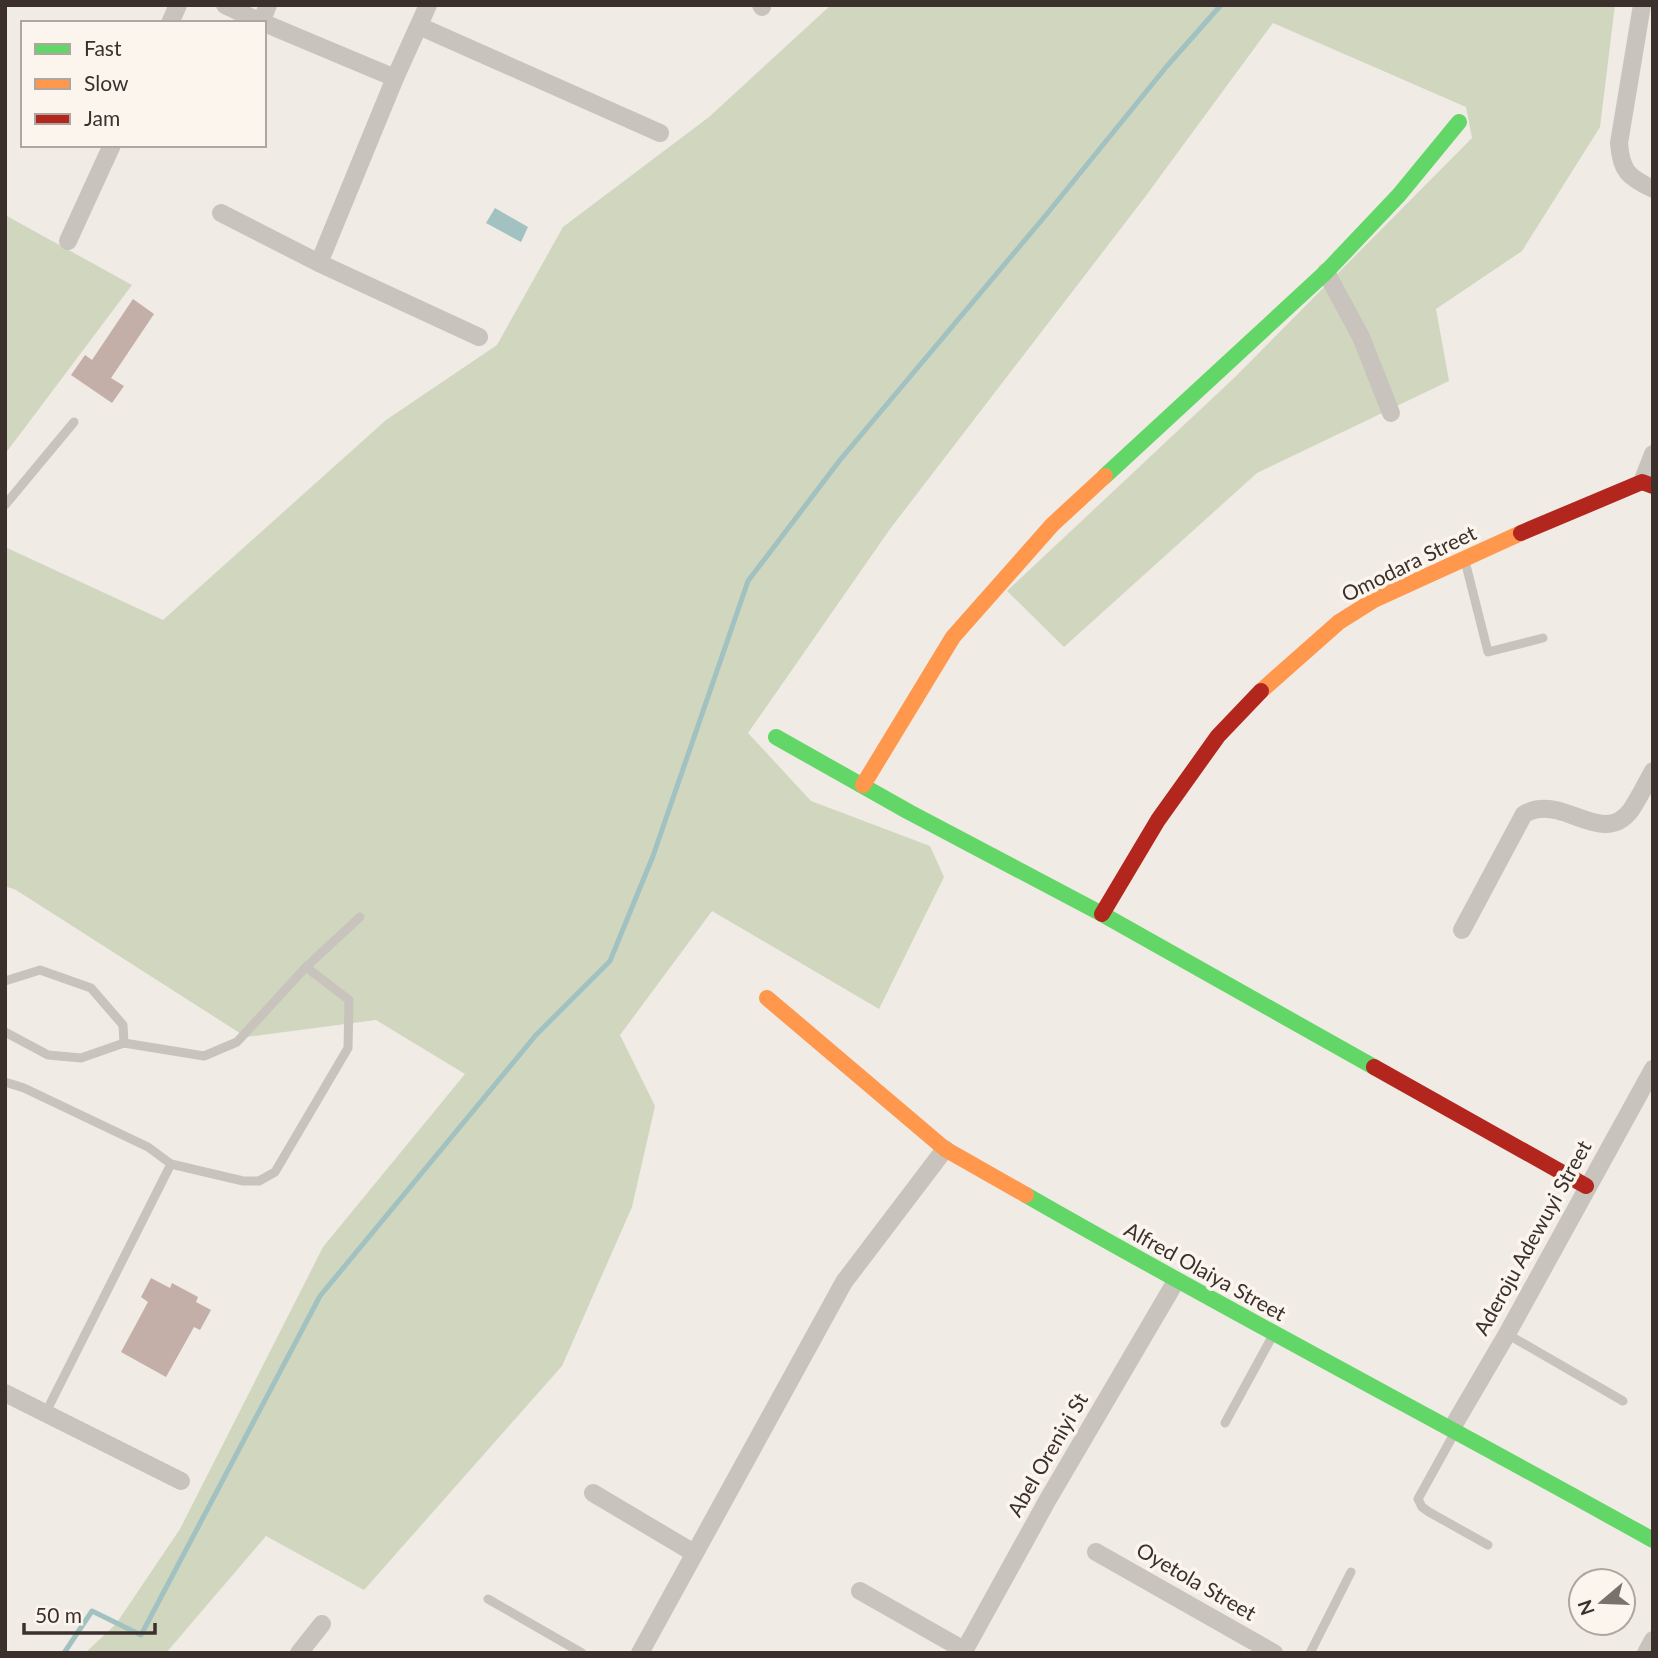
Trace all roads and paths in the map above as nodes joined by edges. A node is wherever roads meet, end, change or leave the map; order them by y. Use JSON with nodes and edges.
{"nodes":[{"id":1,"x":178,"y":5,"type":"edge"},
{"id":2,"x":225,"y":5,"type":"edge"},
{"id":3,"x":428,"y":5,"type":"edge"},
{"id":4,"x":1642,"y":5,"type":"edge"},
{"id":5,"x":171,"y":21,"type":"edge"},
{"id":6,"x":259,"y":21,"type":"edge"},
{"id":7,"x":266,"y":24,"type":"edge"},
{"id":8,"x":419,"y":26,"type":"junction"},
{"id":9,"x":395,"y":78,"type":"junction"},
{"id":10,"x":1459,"y":122,"type":"dead end"},
{"id":11,"x":660,"y":133,"type":"dead end"},
{"id":12,"x":111,"y":147,"type":"edge"},
{"id":13,"x":1653,"y":190,"type":"edge"},
{"id":14,"x":221,"y":213,"type":"dead end"},
{"id":15,"x":68,"y":241,"type":"dead end"},
{"id":16,"x":319,"y":263,"type":"junction"},
{"id":17,"x":1326,"y":272,"type":"junction"},
{"id":18,"x":479,"y":337,"type":"dead end"},
{"id":19,"x":1391,"y":413,"type":"dead end"},
{"id":20,"x":74,"y":422,"type":"dead end"},
{"id":21,"x":1653,"y":454,"type":"edge"},
{"id":22,"x":1647,"y":484,"type":"edge"},
{"id":23,"x":5,"y":505,"type":"edge"},
{"id":24,"x":1464,"y":560,"type":"junction"},
{"id":25,"x":1543,"y":638,"type":"dead end"},
{"id":26,"x":776,"y":737,"type":"dead end"},
{"id":27,"x":1653,"y":771,"type":"edge"},
{"id":28,"x":863,"y":785,"type":"junction"},
{"id":29,"x":1102,"y":914,"type":"junction"},
{"id":30,"x":360,"y":917,"type":"dead end"},
{"id":31,"x":1462,"y":930,"type":"dead end"},
{"id":32,"x":306,"y":967,"type":"junction"},
{"id":33,"x":5,"y":981,"type":"edge"},
{"id":34,"x":767,"y":998,"type":"dead end"},
{"id":35,"x":5,"y":1032,"type":"edge"},
{"id":36,"x":124,"y":1043,"type":"junction"},
{"id":37,"x":1653,"y":1069,"type":"edge"},
{"id":38,"x":5,"y":1082,"type":"edge"},
{"id":39,"x":945,"y":1149,"type":"junction"},
{"id":40,"x":171,"y":1164,"type":"junction"},
{"id":41,"x":1586,"y":1186,"type":"junction"},
{"id":42,"x":1176,"y":1281,"type":"junction"},
{"id":43,"x":1274,"y":1333,"type":"junction"},
{"id":44,"x":1507,"y":1334,"type":"junction"},
{"id":45,"x":5,"y":1393,"type":"edge"},
{"id":46,"x":1623,"y":1401,"type":"dead end"},
{"id":47,"x":46,"y":1412,"type":"junction"},
{"id":48,"x":1225,"y":1423,"type":"dead end"},
{"id":49,"x":1454,"y":1429,"type":"junction"},
{"id":50,"x":180,"y":1481,"type":"dead end"},
{"id":51,"x":593,"y":1493,"type":"dead end"},
{"id":52,"x":1653,"y":1540,"type":"edge"},
{"id":53,"x":1488,"y":1545,"type":"dead end"},
{"id":54,"x":1097,"y":1552,"type":"dead end"},
{"id":55,"x":694,"y":1553,"type":"junction"},
{"id":56,"x":1351,"y":1572,"type":"dead end"},
{"id":57,"x":860,"y":1591,"type":"dead end"},
{"id":58,"x":488,"y":1599,"type":"dead end"},
{"id":59,"x":322,"y":1625,"type":"dead end"},
{"id":60,"x":1653,"y":1640,"type":"edge"},
{"id":61,"x":963,"y":1651,"type":"edge"},
{"id":62,"x":299,"y":1653,"type":"edge"},
{"id":63,"x":582,"y":1653,"type":"edge"},
{"id":64,"x":640,"y":1653,"type":"edge"},
{"id":65,"x":1274,"y":1653,"type":"edge"},
{"id":66,"x":1310,"y":1653,"type":"edge"},
{"id":67,"x":1646,"y":1653,"type":"edge"}],
"edges":[{"from":1,"to":5,"type":"street"},
{"from":2,"to":6,"type":"street"},
{"from":3,"to":8,"type":"street"},
{"from":4,"to":13,"type":"street"},
{"from":7,"to":9,"type":"street"},
{"from":8,"to":9,"type":"street"},
{"from":8,"to":11,"type":"street"},
{"from":9,"to":16,"type":"street"},
{"from":10,"to":17,"type":"street"},
{"from":12,"to":15,"type":"street"},
{"from":14,"to":16,"type":"street"},
{"from":16,"to":18,"type":"street"},
{"from":17,"to":19,"type":"street"},
{"from":17,"to":28,"type":"street"},
{"from":20,"to":23,"type":"lane"},
{"from":21,"to":22,"type":"street"},
{"from":22,"to":24,"type":"street","name":"Omodara Street"},
{"from":24,"to":25,"type":"lane"},
{"from":24,"to":29,"type":"street","name":"Omodara Street"},
{"from":26,"to":28,"type":"street"},
{"from":27,"to":31,"type":"street"},
{"from":28,"to":29,"type":"street"},
{"from":29,"to":41,"type":"street"},
{"from":30,"to":32,"type":"lane"},
{"from":32,"to":36,"type":"lane"},
{"from":32,"to":40,"type":"lane"},
{"from":33,"to":36,"type":"lane"},
{"from":34,"to":39,"type":"street","name":"Alfred Olaiya Street"},
{"from":35,"to":36,"type":"lane"},
{"from":37,"to":41,"type":"street","name":"Aderoju Adewuyi Street"},
{"from":38,"to":40,"type":"lane"},
{"from":39,"to":42,"type":"street","name":"Alfred Olaiya Street"},
{"from":39,"to":55,"type":"street"},
{"from":40,"to":47,"type":"lane"},
{"from":41,"to":44,"type":"street","name":"Aderoju Adewuyi Street"},
{"from":42,"to":43,"type":"street","name":"Alfred Olaiya Street"},
{"from":42,"to":61,"type":"street","name":"Abel Oreniyi St"},
{"from":43,"to":48,"type":"lane"},
{"from":43,"to":49,"type":"street","name":"Alfred Olaiya Street"},
{"from":44,"to":46,"type":"lane"},
{"from":44,"to":49,"type":"street","name":"Aderoju Adewuyi Street"},
{"from":45,"to":47,"type":"street"},
{"from":47,"to":50,"type":"street"},
{"from":49,"to":52,"type":"street","name":"Alfred Olaiya Street"},
{"from":49,"to":53,"type":"lane"},
{"from":51,"to":55,"type":"street"},
{"from":54,"to":65,"type":"street","name":"Oyetola Street"},
{"from":55,"to":64,"type":"street"},
{"from":56,"to":66,"type":"lane"},
{"from":57,"to":61,"type":"street"},
{"from":58,"to":63,"type":"lane"},
{"from":59,"to":62,"type":"street"},
{"from":60,"to":67,"type":"street"}]}
